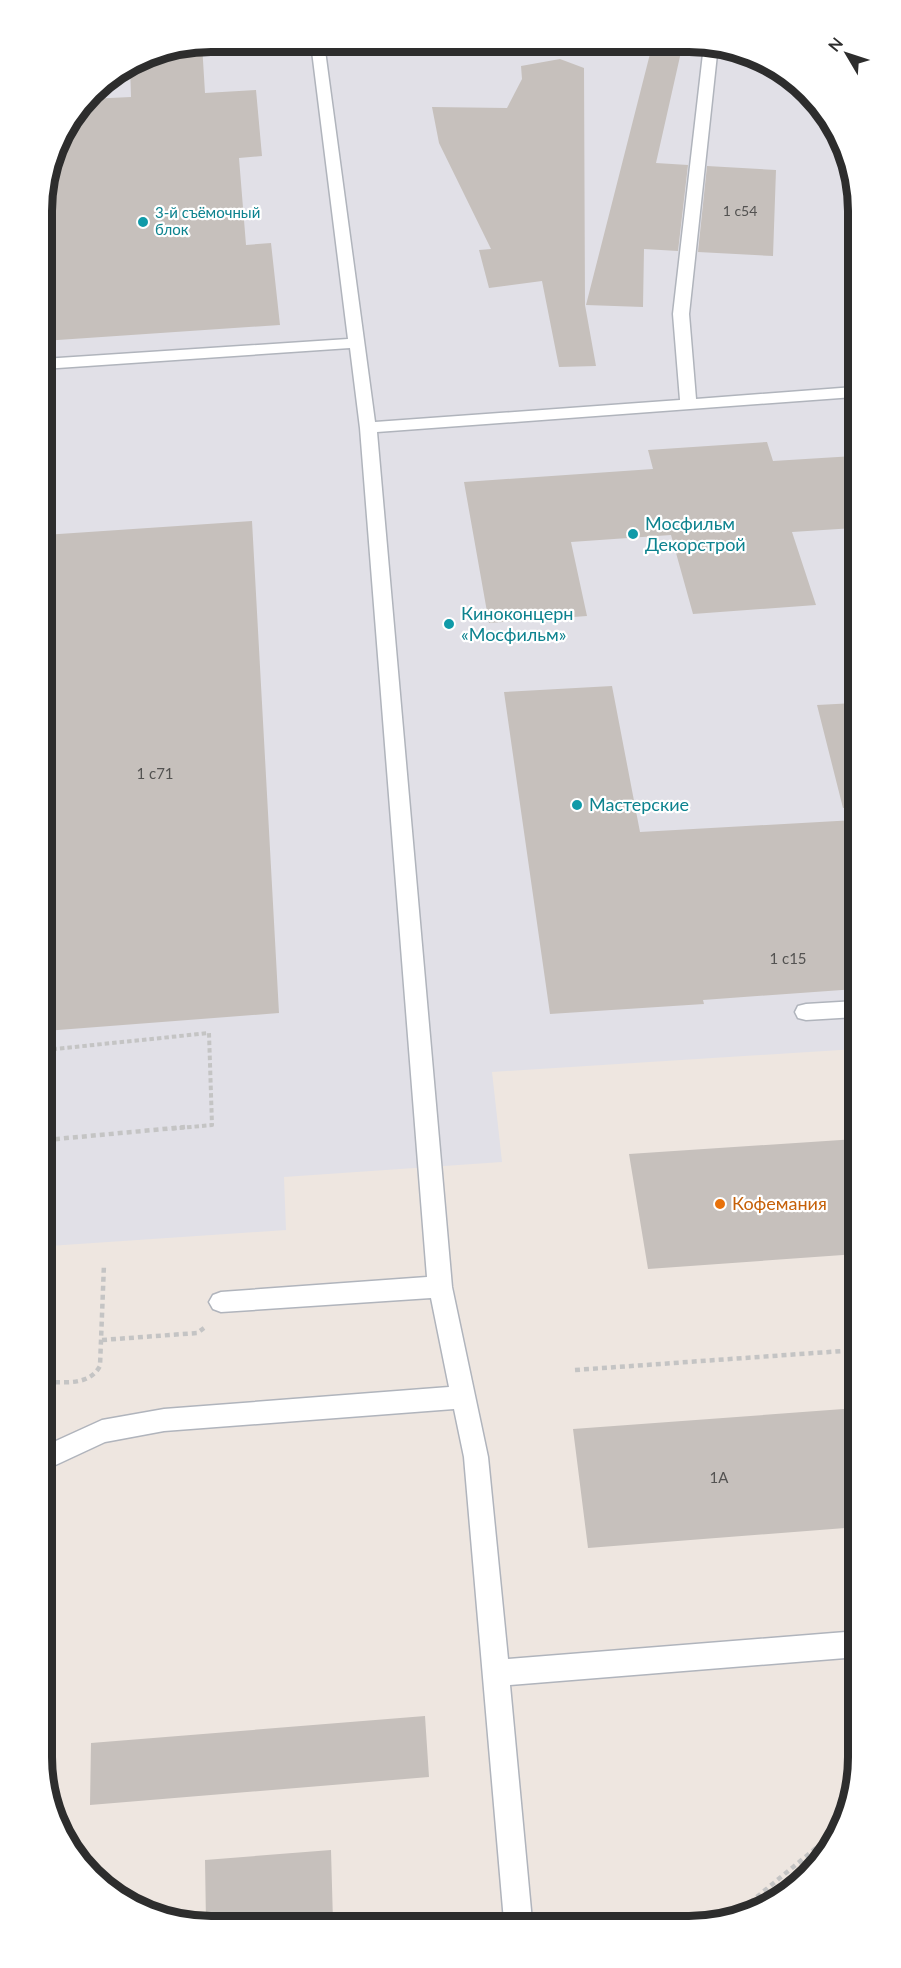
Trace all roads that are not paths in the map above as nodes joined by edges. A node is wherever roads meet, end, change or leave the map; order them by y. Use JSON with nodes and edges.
{"nodes":[{"id":1,"x":318,"y":53,"type":"edge"},
{"id":2,"x":710,"y":54,"type":"edge"},
{"id":3,"x":357,"y":343,"type":"junction"},
{"id":4,"x":53,"y":362,"type":"edge"},
{"id":5,"x":848,"y":392,"type":"edge"},
{"id":6,"x":688,"y":404,"type":"junction"},
{"id":7,"x":368,"y":428,"type":"junction"},
{"id":8,"x":848,"y":1009,"type":"edge"},
{"id":9,"x":806,"y":1012,"type":"dead end"},
{"id":10,"x":440,"y":1287,"type":"junction"},
{"id":11,"x":221,"y":1302,"type":"road end"},
{"id":12,"x":464,"y":1397,"type":"junction"},
{"id":13,"x":52,"y":1455,"type":"edge"},
{"id":14,"x":848,"y":1645,"type":"edge"},
{"id":15,"x":496,"y":1673,"type":"junction"},
{"id":16,"x":518,"y":1916,"type":"edge"}],
"edges":[{"from":1,"to":3,"type":"lane"},
{"from":2,"to":6,"type":"lane"},
{"from":3,"to":4,"type":"lane"},
{"from":3,"to":7,"type":"lane"},
{"from":5,"to":6,"type":"lane"},
{"from":6,"to":7,"type":"lane"},
{"from":7,"to":10,"type":"lane"},
{"from":8,"to":9,"type":"lane"},
{"from":10,"to":11,"type":"lane"},
{"from":10,"to":12,"type":"lane"},
{"from":12,"to":13,"type":"lane"},
{"from":12,"to":15,"type":"lane"},
{"from":14,"to":15,"type":"lane"},
{"from":15,"to":16,"type":"lane"}]}
